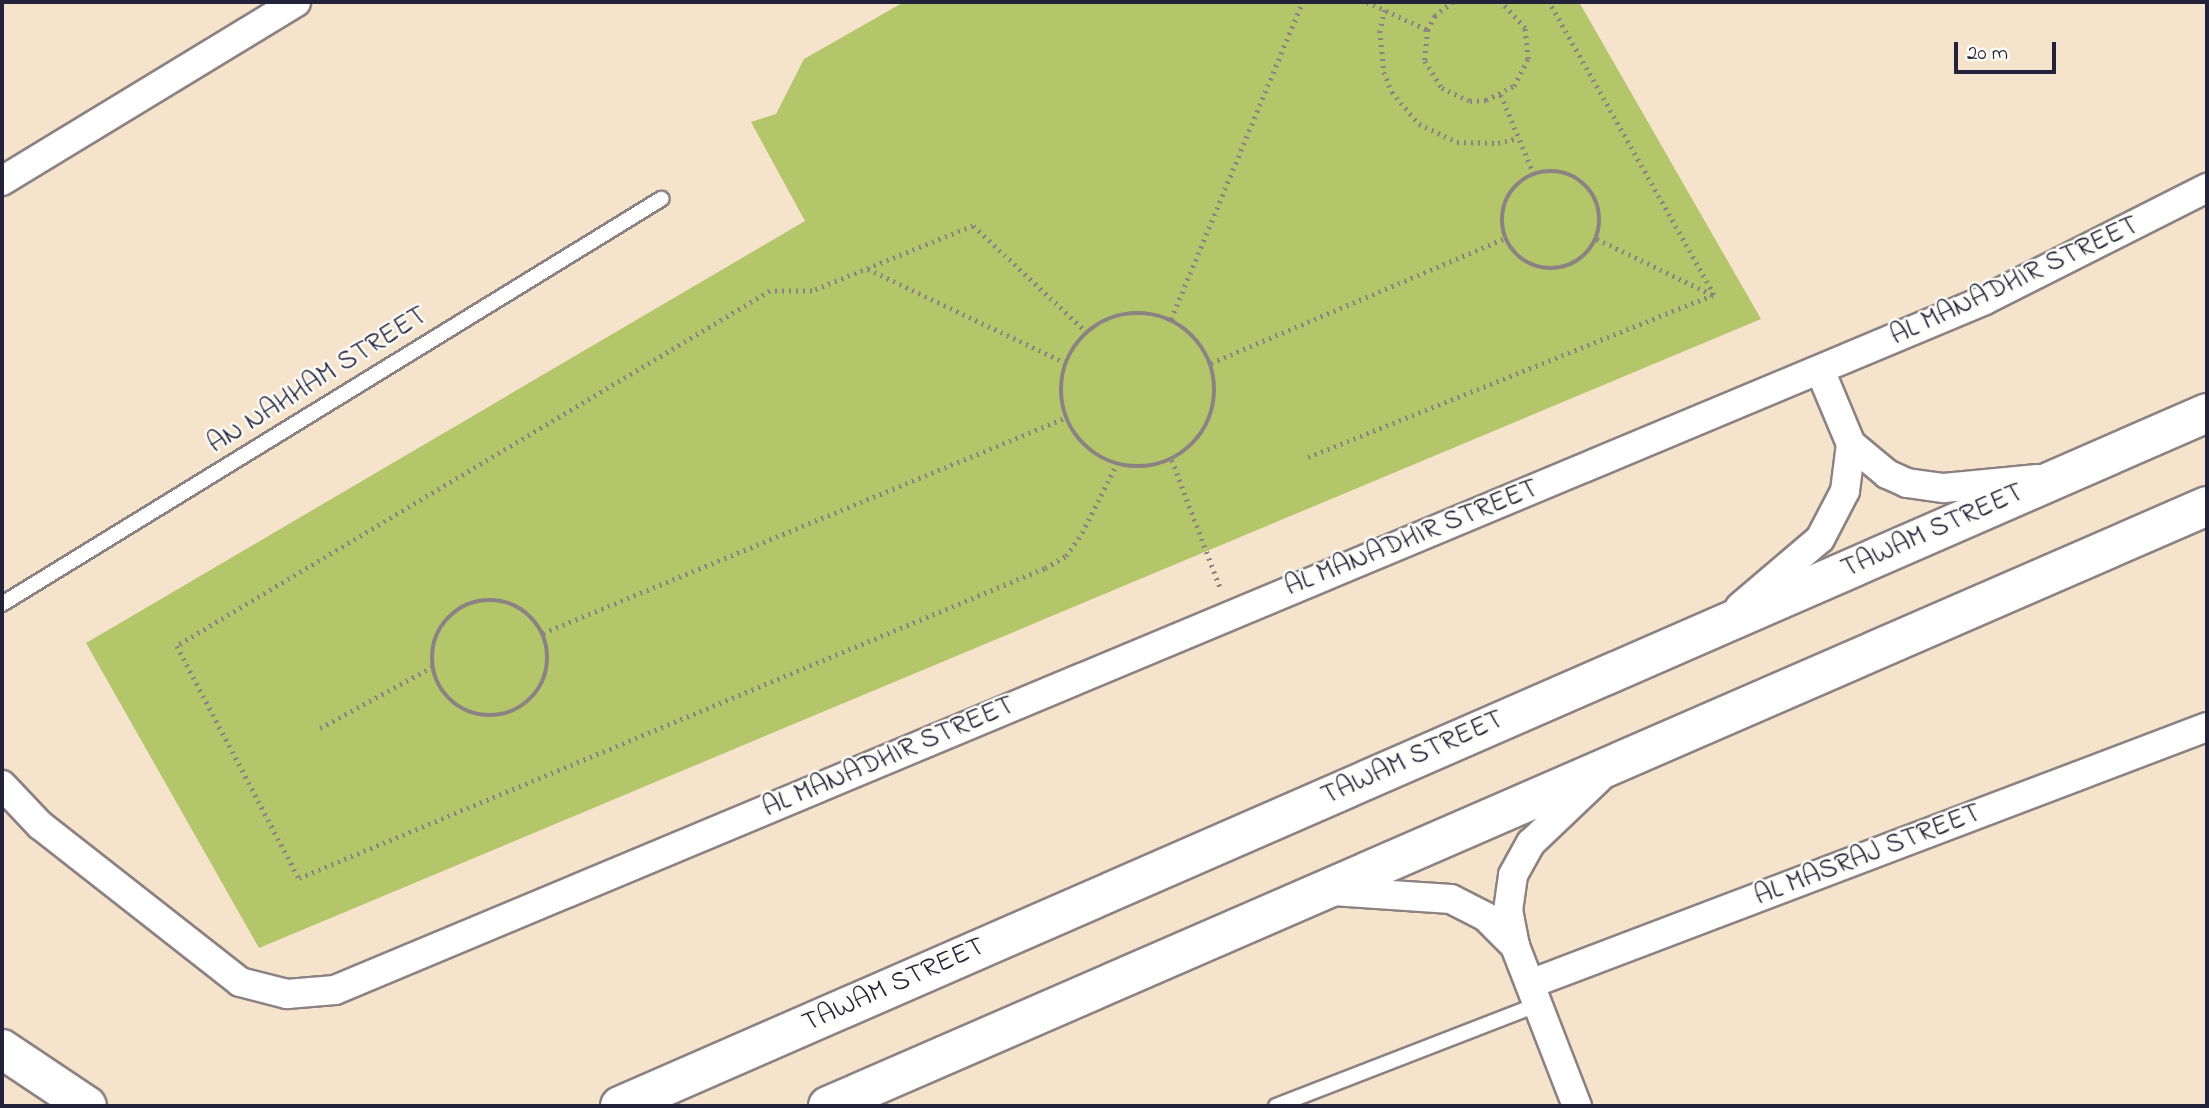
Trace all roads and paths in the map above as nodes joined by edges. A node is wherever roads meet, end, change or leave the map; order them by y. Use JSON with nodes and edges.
{"nodes":[{"id":1,"x":296,"y":2,"type":"edge"},
{"id":2,"x":1302,"y":2,"type":"edge"},
{"id":3,"x":1367,"y":2,"type":"edge"},
{"id":4,"x":1453,"y":2,"type":"edge"},
{"id":5,"x":1501,"y":2,"type":"edge"},
{"id":6,"x":1549,"y":2,"type":"edge"},
{"id":7,"x":1385,"y":10,"type":"junction"},
{"id":8,"x":1428,"y":30,"type":"junction"},
{"id":9,"x":1501,"y":95,"type":"junction"},
{"id":10,"x":1518,"y":138,"type":"junction"},
{"id":11,"x":1534,"y":174,"type":"junction"},
{"id":12,"x":2,"y":181,"type":"edge"},
{"id":13,"x":2207,"y":188,"type":"edge"},
{"id":14,"x":661,"y":199,"type":"dead end"},
{"id":15,"x":1505,"y":238,"type":"junction"},
{"id":16,"x":1597,"y":239,"type":"junction"},
{"id":17,"x":867,"y":269,"type":"junction"},
{"id":18,"x":1714,"y":295,"type":"junction"},
{"id":19,"x":1171,"y":319,"type":"junction"},
{"id":20,"x":1087,"y":333,"type":"junction"},
{"id":21,"x":1066,"y":363,"type":"junction"},
{"id":22,"x":1211,"y":363,"type":"junction"},
{"id":23,"x":1820,"y":370,"type":"junction"},
{"id":24,"x":2207,"y":413,"type":"edge"},
{"id":25,"x":1065,"y":418,"type":"junction"},
{"id":26,"x":1851,"y":444,"type":"junction"},
{"id":27,"x":1308,"y":457,"type":"dead end"},
{"id":28,"x":1172,"y":460,"type":"junction"},
{"id":29,"x":1116,"y":465,"type":"junction"},
{"id":30,"x":2059,"y":477,"type":"junction"},
{"id":31,"x":2207,"y":506,"type":"edge"},
{"id":32,"x":2,"y":604,"type":"edge"},
{"id":33,"x":1230,"y":614,"type":"junction"},
{"id":34,"x":1720,"y":625,"type":"junction"},
{"id":35,"x":543,"y":633,"type":"junction"},
{"id":36,"x":432,"y":667,"type":"junction"},
{"id":37,"x":2207,"y":727,"type":"edge"},
{"id":38,"x":320,"y":728,"type":"dead end"},
{"id":39,"x":1612,"y":765,"type":"junction"},
{"id":40,"x":2,"y":785,"type":"edge"},
{"id":41,"x":1324,"y":891,"type":"junction"},
{"id":42,"x":1515,"y":946,"type":"junction"},
{"id":43,"x":1533,"y":994,"type":"junction"},
{"id":44,"x":2,"y":1049,"type":"edge"},
{"id":45,"x":87,"y":1106,"type":"edge"},
{"id":46,"x":620,"y":1106,"type":"edge"},
{"id":47,"x":828,"y":1106,"type":"edge"},
{"id":48,"x":1276,"y":1106,"type":"edge"},
{"id":49,"x":1577,"y":1106,"type":"edge"}],
"edges":[{"from":1,"to":12,"type":"street"},
{"from":2,"to":19,"type":"path"},
{"from":3,"to":7,"type":"path"},
{"from":4,"to":8,"type":"path"},
{"from":5,"to":9,"type":"path"},
{"from":6,"to":18,"type":"path"},
{"from":7,"to":8,"type":"path"},
{"from":7,"to":10,"type":"path"},
{"from":8,"to":9,"type":"path"},
{"from":9,"to":10,"type":"path"},
{"from":10,"to":11,"type":"path"},
{"from":11,"to":15,"type":"path"},
{"from":11,"to":16,"type":"path"},
{"from":13,"to":23,"type":"street","name":"AL MANADHIR STREET"},
{"from":14,"to":32,"type":"lane","name":"AN NAHHAM STREET"},
{"from":15,"to":16,"type":"path"},
{"from":15,"to":22,"type":"path"},
{"from":16,"to":18,"type":"path"},
{"from":17,"to":20,"type":"path"},
{"from":17,"to":21,"type":"path"},
{"from":17,"to":29,"type":"path"},
{"from":18,"to":27,"type":"path"},
{"from":19,"to":20,"type":"path"},
{"from":19,"to":22,"type":"path"},
{"from":20,"to":21,"type":"path"},
{"from":21,"to":25,"type":"path"},
{"from":22,"to":28,"type":"path"},
{"from":23,"to":26,"type":"street"},
{"from":23,"to":33,"type":"street","name":"AL MANADHIR STREET"},
{"from":24,"to":30,"type":"main road","name":"TAWAM STREET"},
{"from":25,"to":29,"type":"path"},
{"from":25,"to":35,"type":"path"},
{"from":26,"to":30,"type":"street"},
{"from":26,"to":34,"type":"street"},
{"from":28,"to":29,"type":"path"},
{"from":28,"to":33,"type":"path"},
{"from":30,"to":34,"type":"main road","name":"TAWAM STREET"},
{"from":31,"to":39,"type":"main road"},
{"from":33,"to":40,"type":"street","name":"AL MANADHIR STREET"},
{"from":34,"to":46,"type":"main road","name":"TAWAM STREET"},
{"from":35,"to":36,"type":"path"},
{"from":35,"to":36,"type":"path"},
{"from":36,"to":38,"type":"path"},
{"from":37,"to":43,"type":"street","name":"AL MASRAJ STREET"},
{"from":39,"to":41,"type":"main road"},
{"from":39,"to":42,"type":"street"},
{"from":41,"to":42,"type":"street"},
{"from":41,"to":47,"type":"main road"},
{"from":42,"to":43,"type":"street"},
{"from":43,"to":48,"type":"lane"},
{"from":43,"to":49,"type":"street"},
{"from":44,"to":45,"type":"main road"}]}
